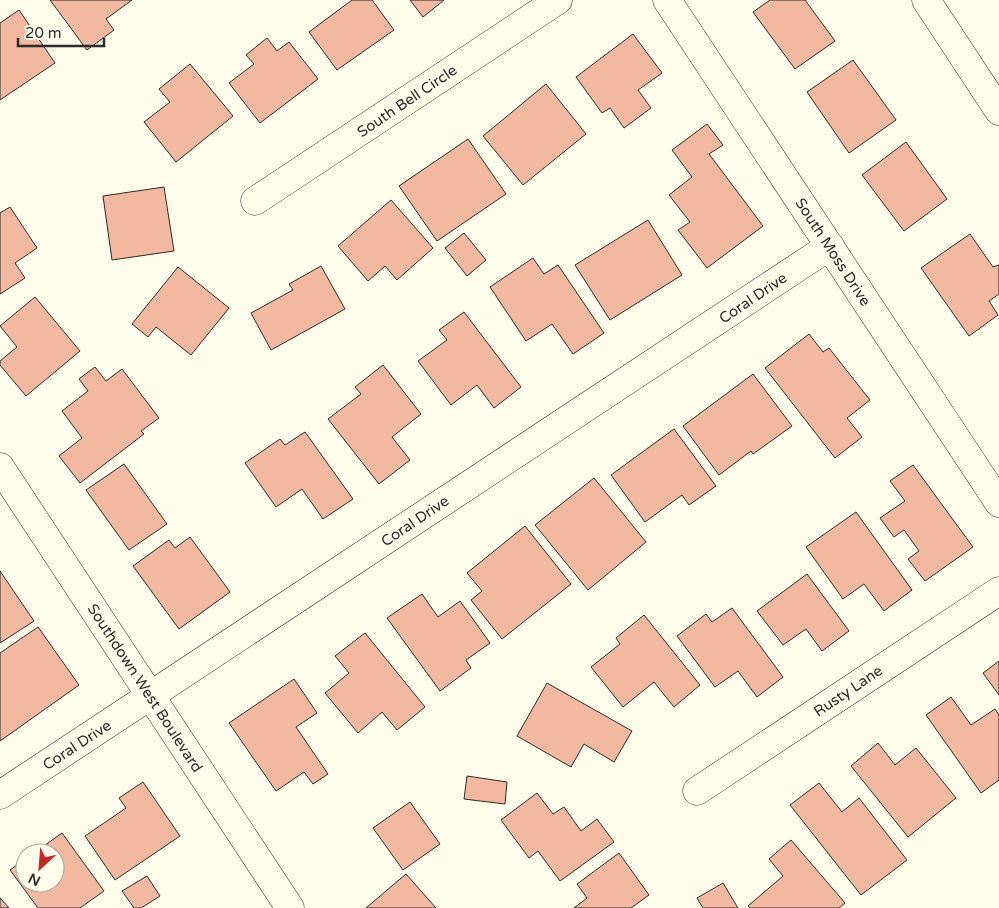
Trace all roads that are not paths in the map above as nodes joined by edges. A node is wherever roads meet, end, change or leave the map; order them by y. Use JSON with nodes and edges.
{"nodes":[{"id":1,"x":558,"y":0,"type":"edge"},
{"id":2,"x":667,"y":0,"type":"edge"},
{"id":3,"x":926,"y":0,"type":"edge"},
{"id":4,"x":999,"y":111,"type":"edge"},
{"id":5,"x":255,"y":201,"type":"dead end"},
{"id":6,"x":830,"y":246,"type":"junction"},
{"id":7,"x":0,"y":467,"type":"edge"},
{"id":8,"x":999,"y":503,"type":"edge"},
{"id":9,"x":999,"y":591,"type":"edge"},
{"id":10,"x":150,"y":697,"type":"junction"},
{"id":11,"x":697,"y":791,"type":"dead end"},
{"id":12,"x":0,"y":795,"type":"edge"},
{"id":13,"x":290,"y":908,"type":"edge"}],
"edges":[{"from":1,"to":5,"type":"street","name":"South Bell Circle"},
{"from":2,"to":6,"type":"street","name":"South Moss Drive"},
{"from":3,"to":4,"type":"street"},
{"from":6,"to":8,"type":"street","name":"South Moss Drive"},
{"from":6,"to":10,"type":"street","name":"Coral Drive"},
{"from":7,"to":10,"type":"street","name":"Southdown West Boulevard"},
{"from":9,"to":11,"type":"street","name":"Rusty Lane"},
{"from":10,"to":12,"type":"street","name":"Coral Drive"},
{"from":10,"to":13,"type":"street","name":"Southdown West Boulevard"}]}
